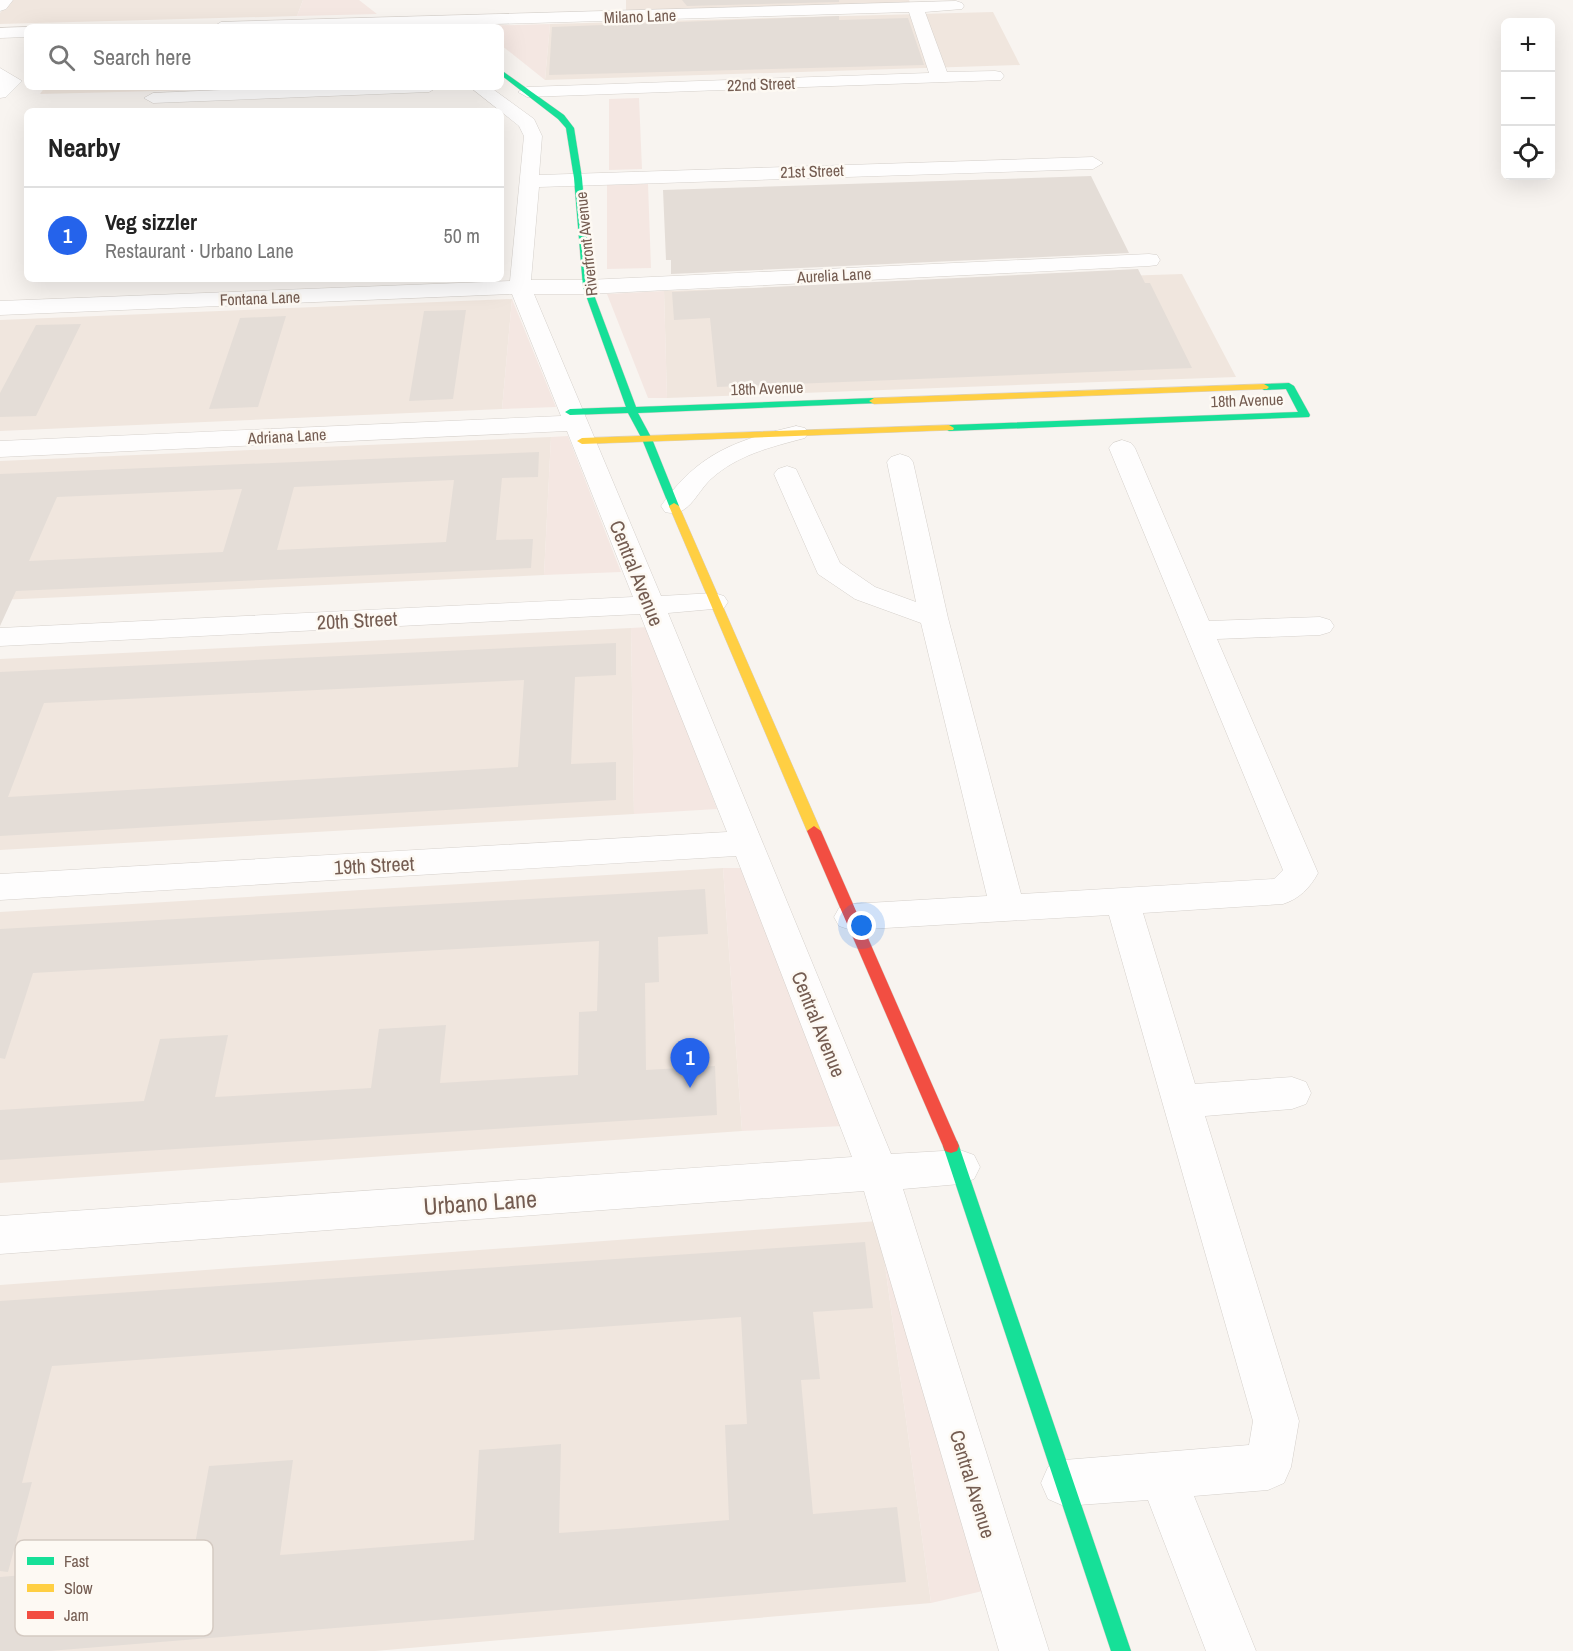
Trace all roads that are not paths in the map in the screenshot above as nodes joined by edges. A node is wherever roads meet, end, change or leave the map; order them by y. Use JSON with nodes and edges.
{"nodes":[{"id":1,"x":4,"y":0,"type":"edge"},
{"id":2,"x":833,"y":5,"type":"edge"},
{"id":3,"x":0,"y":6,"type":"edge"},
{"id":4,"x":417,"y":6,"type":"dead end"},
{"id":5,"x":956,"y":6,"type":"dead end"},
{"id":6,"x":377,"y":7,"type":"dead end"},
{"id":7,"x":915,"y":8,"type":"junction"},
{"id":8,"x":399,"y":24,"type":"edge"},
{"id":9,"x":441,"y":24,"type":"edge"},
{"id":10,"x":462,"y":24,"type":"edge"},
{"id":11,"x":24,"y":32,"type":"edge"},
{"id":12,"x":0,"y":33,"type":"edge"},
{"id":13,"x":0,"y":73,"type":"edge"},
{"id":14,"x":504,"y":74,"type":"edge"},
{"id":15,"x":995,"y":76,"type":"dead end"},
{"id":16,"x":940,"y":78,"type":"junction"},
{"id":17,"x":354,"y":90,"type":"edge"},
{"id":18,"x":483,"y":90,"type":"edge"},
{"id":19,"x":527,"y":92,"type":"junction"},
{"id":20,"x":0,"y":93,"type":"edge"},
{"id":21,"x":153,"y":98,"type":"dead end"},
{"id":22,"x":1093,"y":163,"type":"dead end"},
{"id":23,"x":578,"y":178,"type":"junction"},
{"id":24,"x":531,"y":181,"type":"junction"},
{"id":25,"x":1149,"y":260,"type":"dead end"},
{"id":26,"x":520,"y":287,"type":"junction"},
{"id":27,"x":587,"y":287,"type":"junction"},
{"id":28,"x":0,"y":308,"type":"edge"},
{"id":29,"x":632,"y":410,"type":"junction"},
{"id":30,"x":575,"y":426,"type":"junction"},
{"id":31,"x":796,"y":433,"type":"junction"},
{"id":32,"x":647,"y":439,"type":"junction"},
{"id":33,"x":1122,"y":448,"type":"dead end"},
{"id":34,"x":0,"y":449,"type":"edge"},
{"id":35,"x":900,"y":462,"type":"dead end"},
{"id":36,"x":787,"y":474,"type":"dead end"},
{"id":37,"x":674,"y":506,"type":"junction"},
{"id":38,"x":714,"y":602,"type":"junction"},
{"id":39,"x":650,"y":607,"type":"junction"},
{"id":40,"x":934,"y":618,"type":"junction"},
{"id":41,"x":1320,"y":626,"type":"dead end"},
{"id":42,"x":1199,"y":631,"type":"junction"},
{"id":43,"x":0,"y":637,"type":"edge"},
{"id":44,"x":748,"y":843,"type":"junction"},
{"id":45,"x":0,"y":887,"type":"edge"},
{"id":46,"x":1122,"y":901,"type":"junction"},
{"id":47,"x":1007,"y":908,"type":"junction"},
{"id":48,"x":851,"y":917,"type":"junction"},
{"id":49,"x":1292,"y":1093,"type":"dead end"},
{"id":50,"x":1181,"y":1101,"type":"junction"},
{"id":51,"x":960,"y":1167,"type":"junction"},
{"id":52,"x":879,"y":1175,"type":"junction"},
{"id":53,"x":0,"y":1235,"type":"edge"},
{"id":54,"x":1162,"y":1475,"type":"junction"},
{"id":55,"x":1064,"y":1484,"type":"junction"},
{"id":56,"x":1024,"y":1651,"type":"edge"},
{"id":57,"x":1121,"y":1651,"type":"edge"},
{"id":58,"x":1231,"y":1651,"type":"edge"}],
"edges":[{"from":1,"to":3,"type":"street"},
{"from":2,"to":7,"type":"street","name":"Milano Lane"},
{"from":2,"to":10,"type":"street","name":"Milano Lane"},
{"from":4,"to":9,"type":"street"},
{"from":5,"to":7,"type":"street","name":"Milano Lane"},
{"from":6,"to":8,"type":"street"},
{"from":7,"to":16,"type":"street"},
{"from":11,"to":12,"type":"street"},
{"from":13,"to":20,"type":"street"},
{"from":14,"to":19,"type":"street","name":"Riverfront Avenue"},
{"from":15,"to":16,"type":"street","name":"22nd Street"},
{"from":16,"to":19,"type":"street","name":"22nd Street"},
{"from":17,"to":21,"type":"street"},
{"from":18,"to":24,"type":"street"},
{"from":19,"to":23,"type":"street","name":"Riverfront Avenue"},
{"from":22,"to":23,"type":"street","name":"21st Street"},
{"from":23,"to":24,"type":"street","name":"21st Street"},
{"from":23,"to":27,"type":"street","name":"Riverfront Avenue"},
{"from":24,"to":26,"type":"street"},
{"from":25,"to":27,"type":"street","name":"Aurelia Lane"},
{"from":26,"to":27,"type":"street","name":"Aurelia Lane"},
{"from":26,"to":28,"type":"street","name":"Fontana Lane"},
{"from":26,"to":30,"type":"street"},
{"from":27,"to":29,"type":"street","name":"Riverfront Avenue"},
{"from":29,"to":30,"type":"street","name":"18th Avenue"},
{"from":29,"to":31,"type":"street","name":"18th Avenue"},
{"from":29,"to":32,"type":"street","name":"Riverfront Avenue"},
{"from":30,"to":32,"type":"street","name":"18th Avenue"},
{"from":30,"to":34,"type":"street","name":"Adriana Lane"},
{"from":30,"to":39,"type":"street","name":"Central Avenue"},
{"from":31,"to":32,"type":"street","name":"18th Avenue"},
{"from":31,"to":37,"type":"street"},
{"from":32,"to":37,"type":"street"},
{"from":33,"to":42,"type":"street"},
{"from":35,"to":40,"type":"street"},
{"from":36,"to":40,"type":"street"},
{"from":37,"to":38,"type":"street"},
{"from":38,"to":39,"type":"street","name":"20th Street"},
{"from":38,"to":48,"type":"street"},
{"from":39,"to":43,"type":"street","name":"20th Street"},
{"from":39,"to":44,"type":"street","name":"Central Avenue"},
{"from":40,"to":47,"type":"street"},
{"from":41,"to":42,"type":"street"},
{"from":42,"to":46,"type":"street"},
{"from":44,"to":45,"type":"street","name":"19th Street"},
{"from":44,"to":52,"type":"street","name":"Central Avenue"},
{"from":46,"to":47,"type":"street"},
{"from":46,"to":50,"type":"street"},
{"from":47,"to":48,"type":"street"},
{"from":48,"to":51,"type":"street"},
{"from":49,"to":50,"type":"street"},
{"from":50,"to":54,"type":"street"},
{"from":51,"to":52,"type":"street","name":"Urbano Lane"},
{"from":51,"to":55,"type":"street"},
{"from":52,"to":53,"type":"street","name":"Urbano Lane"},
{"from":52,"to":56,"type":"street","name":"Central Avenue"},
{"from":54,"to":55,"type":"street"},
{"from":54,"to":58,"type":"street"},
{"from":55,"to":57,"type":"street"}]}
